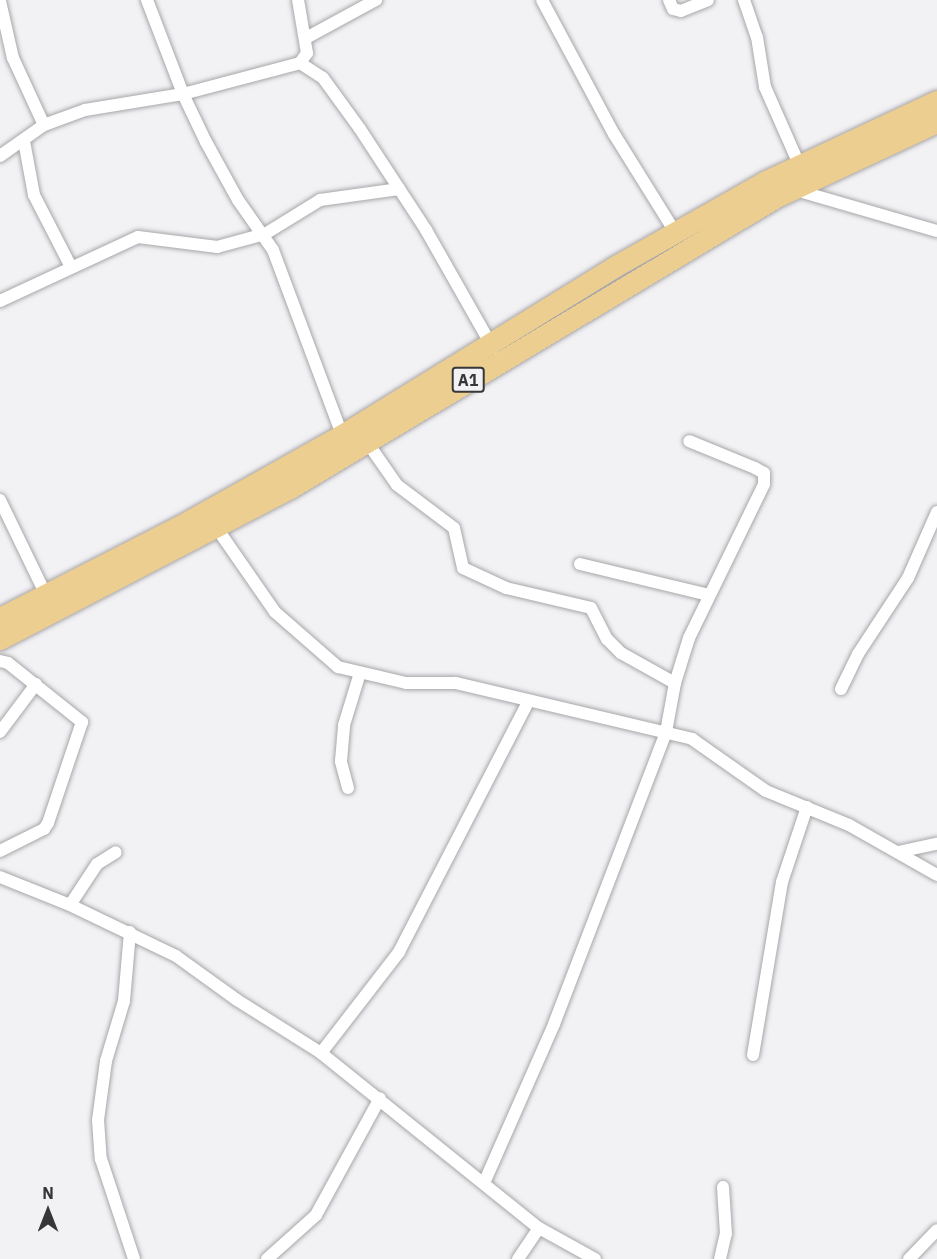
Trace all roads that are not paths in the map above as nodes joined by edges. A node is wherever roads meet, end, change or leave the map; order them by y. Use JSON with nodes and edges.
{"nodes":[{"id":1,"x":147,"y":0,"type":"edge"},
{"id":2,"x":298,"y":0,"type":"edge"},
{"id":3,"x":376,"y":0,"type":"edge"},
{"id":4,"x":542,"y":0,"type":"edge"},
{"id":5,"x":669,"y":0,"type":"edge"},
{"id":6,"x":708,"y":0,"type":"edge"},
{"id":7,"x":744,"y":0,"type":"edge"},
{"id":8,"x":0,"y":1,"type":"edge"},
{"id":9,"x":306,"y":38,"type":"junction"},
{"id":10,"x":300,"y":63,"type":"junction"},
{"id":11,"x":183,"y":94,"type":"junction"},
{"id":12,"x":937,"y":101,"type":"edge"},
{"id":13,"x":937,"y":123,"type":"edge"},
{"id":14,"x":44,"y":125,"type":"junction"},
{"id":15,"x":24,"y":141,"type":"junction"},
{"id":16,"x":0,"y":156,"type":"edge"},
{"id":17,"x":799,"y":164,"type":"junction"},
{"id":18,"x":399,"y":189,"type":"junction"},
{"id":19,"x":792,"y":189,"type":"junction"},
{"id":20,"x":937,"y":231,"type":"edge"},
{"id":21,"x":675,"y":232,"type":"junction"},
{"id":22,"x":265,"y":234,"type":"junction"},
{"id":23,"x":70,"y":265,"type":"junction"},
{"id":24,"x":0,"y":301,"type":"edge"},
{"id":25,"x":496,"y":352,"type":"junction"},
{"id":26,"x":342,"y":435,"type":"junction"},
{"id":27,"x":367,"y":441,"type":"junction"},
{"id":28,"x":689,"y":441,"type":"dead end"},
{"id":29,"x":0,"y":500,"type":"edge"},
{"id":30,"x":937,"y":512,"type":"edge"},
{"id":31,"x":216,"y":527,"type":"junction"},
{"id":32,"x":580,"y":564,"type":"dead end"},
{"id":33,"x":46,"y":595,"type":"junction"},
{"id":34,"x":709,"y":595,"type":"junction"},
{"id":35,"x":0,"y":631,"type":"edge"},
{"id":36,"x":4,"y":662,"type":"edge"},
{"id":37,"x":360,"y":673,"type":"junction"},
{"id":38,"x":675,"y":683,"type":"junction"},
{"id":39,"x":36,"y":684,"type":"junction"},
{"id":40,"x":841,"y":689,"type":"dead end"},
{"id":41,"x":528,"y":702,"type":"junction"},
{"id":42,"x":0,"y":732,"type":"edge"},
{"id":43,"x":666,"y":732,"type":"junction"},
{"id":44,"x":348,"y":788,"type":"dead end"},
{"id":45,"x":807,"y":807,"type":"junction"},
{"id":46,"x":937,"y":844,"type":"edge"},
{"id":47,"x":0,"y":851,"type":"edge"},
{"id":48,"x":116,"y":852,"type":"dead end"},
{"id":49,"x":898,"y":852,"type":"junction"},
{"id":50,"x":937,"y":875,"type":"edge"},
{"id":51,"x":0,"y":878,"type":"edge"},
{"id":52,"x":70,"y":905,"type":"junction"},
{"id":53,"x":130,"y":932,"type":"junction"},
{"id":54,"x":321,"y":1053,"type":"junction"},
{"id":55,"x":753,"y":1055,"type":"dead end"},
{"id":56,"x":380,"y":1098,"type":"junction"},
{"id":57,"x":484,"y":1183,"type":"junction"},
{"id":58,"x":723,"y":1187,"type":"dead end"},
{"id":59,"x":539,"y":1228,"type":"junction"},
{"id":60,"x":937,"y":1230,"type":"edge"},
{"id":61,"x":134,"y":1259,"type":"edge"},
{"id":62,"x":267,"y":1259,"type":"edge"},
{"id":63,"x":518,"y":1259,"type":"edge"},
{"id":64,"x":595,"y":1259,"type":"edge"},
{"id":65,"x":720,"y":1259,"type":"edge"},
{"id":66,"x":909,"y":1259,"type":"edge"}],
"edges":[{"from":1,"to":11,"type":"street"},
{"from":2,"to":9,"type":"street"},
{"from":3,"to":9,"type":"street"},
{"from":4,"to":21,"type":"street"},
{"from":5,"to":6,"type":"street"},
{"from":7,"to":17,"type":"street"},
{"from":8,"to":14,"type":"street"},
{"from":9,"to":10,"type":"street"},
{"from":10,"to":11,"type":"street"},
{"from":10,"to":18,"type":"street"},
{"from":11,"to":14,"type":"street"},
{"from":11,"to":22,"type":"street"},
{"from":12,"to":17,"type":"highway","number":"A1"},
{"from":13,"to":19,"type":"highway","number":"A1"},
{"from":14,"to":15,"type":"street"},
{"from":15,"to":16,"type":"street"},
{"from":15,"to":23,"type":"street"},
{"from":17,"to":21,"type":"highway","number":"A1"},
{"from":18,"to":22,"type":"street"},
{"from":18,"to":25,"type":"street"},
{"from":19,"to":20,"type":"street"},
{"from":19,"to":25,"type":"highway","number":"A1"},
{"from":21,"to":25,"type":"highway","number":"A1"},
{"from":22,"to":23,"type":"street"},
{"from":22,"to":26,"type":"street"},
{"from":23,"to":24,"type":"street"},
{"from":25,"to":26,"type":"highway","number":"A1"},
{"from":25,"to":27,"type":"highway","number":"A1"},
{"from":26,"to":33,"type":"highway","number":"A1"},
{"from":27,"to":31,"type":"highway","number":"A1"},
{"from":27,"to":38,"type":"street"},
{"from":28,"to":34,"type":"street"},
{"from":29,"to":33,"type":"street"},
{"from":30,"to":40,"type":"street"},
{"from":31,"to":35,"type":"highway","number":"A1"},
{"from":31,"to":37,"type":"street"},
{"from":32,"to":34,"type":"street"},
{"from":33,"to":35,"type":"highway","number":"A1"},
{"from":34,"to":38,"type":"street"},
{"from":35,"to":36,"type":"street"},
{"from":36,"to":39,"type":"street"},
{"from":37,"to":41,"type":"street"},
{"from":37,"to":44,"type":"street"},
{"from":38,"to":43,"type":"street"},
{"from":39,"to":42,"type":"street"},
{"from":39,"to":47,"type":"street"},
{"from":41,"to":43,"type":"street"},
{"from":41,"to":54,"type":"street"},
{"from":43,"to":45,"type":"street"},
{"from":43,"to":57,"type":"street"},
{"from":45,"to":49,"type":"street"},
{"from":45,"to":55,"type":"street"},
{"from":46,"to":49,"type":"street"},
{"from":48,"to":52,"type":"street"},
{"from":49,"to":50,"type":"street"},
{"from":51,"to":52,"type":"street"},
{"from":52,"to":53,"type":"street"},
{"from":53,"to":54,"type":"street"},
{"from":53,"to":61,"type":"street"},
{"from":54,"to":56,"type":"street"},
{"from":56,"to":57,"type":"street"},
{"from":56,"to":62,"type":"street"},
{"from":57,"to":59,"type":"street"},
{"from":58,"to":65,"type":"street"},
{"from":59,"to":63,"type":"street"},
{"from":59,"to":64,"type":"street"},
{"from":60,"to":66,"type":"street"}]}
